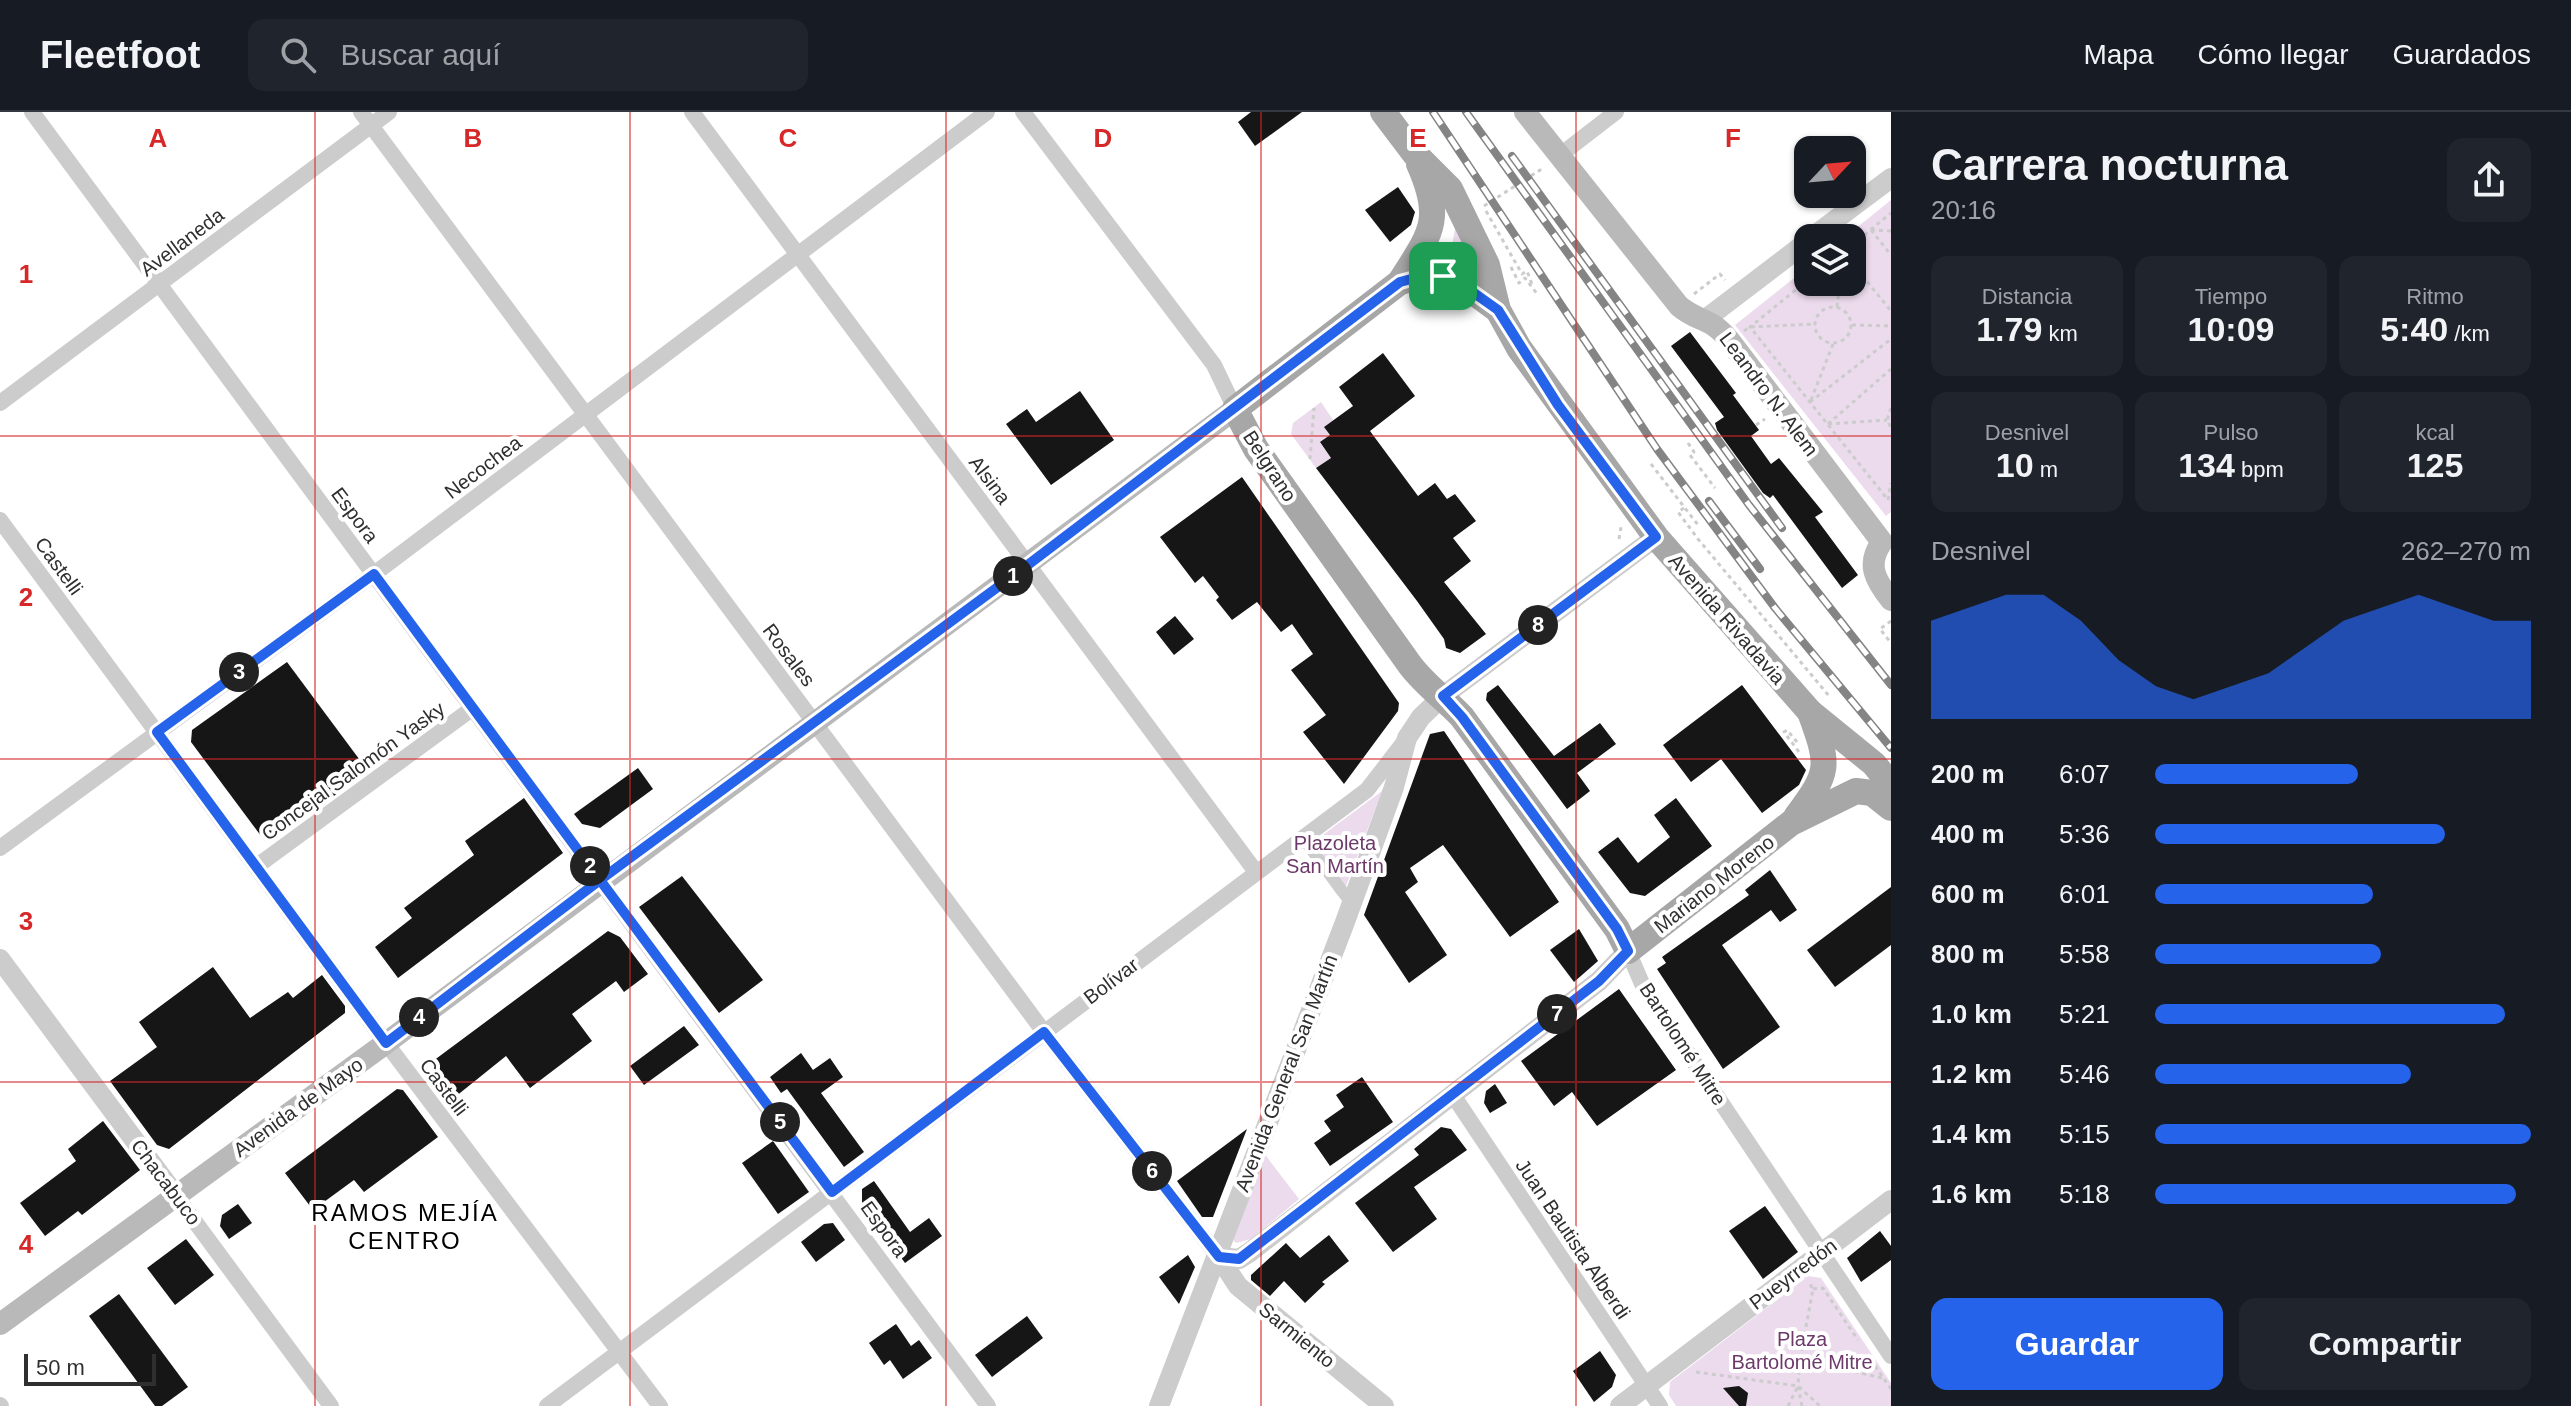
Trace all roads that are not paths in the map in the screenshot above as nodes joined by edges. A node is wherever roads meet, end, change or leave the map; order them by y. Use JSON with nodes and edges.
{"nodes":[{"id":1,"x":32,"y":112,"type":"edge"},
{"id":2,"x":389,"y":112,"type":"edge"},
{"id":3,"x":692,"y":112,"type":"edge"},
{"id":4,"x":987,"y":112,"type":"edge"},
{"id":5,"x":1023,"y":112,"type":"edge"},
{"id":6,"x":1383,"y":112,"type":"edge"},
{"id":7,"x":1525,"y":112,"type":"edge"},
{"id":8,"x":1616,"y":112,"type":"edge"},
{"id":9,"x":366,"y":119,"type":"edge"},
{"id":10,"x":1414,"y":153,"type":"junction"},
{"id":11,"x":1562,"y":160,"type":"junction"},
{"id":12,"x":1891,"y":178,"type":"edge"},
{"id":13,"x":1830,"y":224,"type":"edge"},
{"id":14,"x":1794,"y":251,"type":"edge"},
{"id":15,"x":796,"y":255,"type":"junction"},
{"id":16,"x":1400,"y":282,"type":"junction"},
{"id":17,"x":159,"y":284,"type":"junction"},
{"id":18,"x":1498,"y":310,"type":"junction"},
{"id":19,"x":1707,"y":318,"type":"junction"},
{"id":20,"x":0,"y":403,"type":"edge"},
{"id":21,"x":1235,"y":409,"type":"junction"},
{"id":22,"x":586,"y":415,"type":"junction"},
{"id":23,"x":0,"y":520,"type":"edge"},
{"id":24,"x":1656,"y":537,"type":"junction"},
{"id":25,"x":1886,"y":538,"type":"edge"},
{"id":26,"x":1029,"y":564,"type":"junction"},
{"id":27,"x":374,"y":574,"type":"junction"},
{"id":28,"x":1891,"y":600,"type":"edge"},
{"id":29,"x":1443,"y":696,"type":"junction"},
{"id":30,"x":1820,"y":704,"type":"junction"},
{"id":31,"x":473,"y":708,"type":"junction"},
{"id":32,"x":813,"y":722,"type":"junction"},
{"id":33,"x":157,"y":732,"type":"junction"},
{"id":34,"x":1407,"y":738,"type":"junction"},
{"id":35,"x":1891,"y":785,"type":"edge"},
{"id":36,"x":1891,"y":808,"type":"edge"},
{"id":37,"x":1791,"y":823,"type":"junction"},
{"id":38,"x":1303,"y":838,"type":"junction"},
{"id":39,"x":0,"y":848,"type":"edge"},
{"id":40,"x":257,"y":866,"type":"junction"},
{"id":41,"x":1256,"y":872,"type":"junction"},
{"id":42,"x":600,"y":880,"type":"junction"},
{"id":43,"x":1351,"y":903,"type":"junction"},
{"id":44,"x":1628,"y":951,"type":"junction"},
{"id":45,"x":0,"y":959,"type":"edge"},
{"id":46,"x":1044,"y":1032,"type":"junction"},
{"id":47,"x":386,"y":1043,"type":"junction"},
{"id":48,"x":1453,"y":1095,"type":"junction"},
{"id":49,"x":832,"y":1192,"type":"junction"},
{"id":50,"x":176,"y":1196,"type":"junction"},
{"id":51,"x":1891,"y":1200,"type":"edge"},
{"id":52,"x":1821,"y":1253,"type":"junction"},
{"id":53,"x":1219,"y":1257,"type":"junction"},
{"id":54,"x":0,"y":1324,"type":"edge"},
{"id":55,"x":621,"y":1353,"type":"junction"},
{"id":56,"x":1891,"y":1356,"type":"edge"},
{"id":57,"x":1646,"y":1386,"type":"junction"},
{"id":58,"x":331,"y":1406,"type":"edge"},
{"id":59,"x":547,"y":1406,"type":"edge"},
{"id":60,"x":660,"y":1406,"type":"edge"},
{"id":61,"x":988,"y":1406,"type":"edge"},
{"id":62,"x":1159,"y":1406,"type":"edge"},
{"id":63,"x":1384,"y":1406,"type":"edge"},
{"id":64,"x":1620,"y":1406,"type":"edge"},
{"id":65,"x":1660,"y":1406,"type":"edge"}],
"edges":[{"from":1,"to":17,"type":"street","name":"Espora"},
{"from":2,"to":9,"type":"street","name":"Avellaneda"},
{"from":3,"to":15,"type":"street","name":"Alsina"},
{"from":4,"to":15,"type":"street","name":"Necochea"},
{"from":5,"to":21,"type":"street","name":"Belgrano"},
{"from":6,"to":10,"type":"main road","name":"Avenida Rivadavia"},
{"from":7,"to":11,"type":"main road","name":"Leandro N. Alem"},
{"from":8,"to":11,"type":"street"},
{"from":9,"to":17,"type":"street","name":"Avellaneda"},
{"from":9,"to":22,"type":"street","name":"Rosales"},
{"from":10,"to":16,"type":"main road","name":"Avenida de Mayo"},
{"from":10,"to":18,"type":"main road","name":"Avenida Rivadavia"},
{"from":11,"to":19,"type":"main road","name":"Leandro N. Alem"},
{"from":12,"to":13,"type":"street"},
{"from":14,"to":19,"type":"street"},
{"from":15,"to":22,"type":"street","name":"Necochea"},
{"from":15,"to":26,"type":"street","name":"Alsina"},
{"from":16,"to":18,"type":"main road","name":"Avenida de Mayo"},
{"from":16,"to":21,"type":"main road","name":"Avenida de Mayo"},
{"from":17,"to":20,"type":"street","name":"Avellaneda"},
{"from":17,"to":27,"type":"street","name":"Espora"},
{"from":18,"to":24,"type":"main road","name":"Avenida Rivadavia"},
{"from":19,"to":25,"type":"main road","name":"Leandro N. Alem"},
{"from":21,"to":26,"type":"main road","name":"Avenida de Mayo"},
{"from":21,"to":29,"type":"main road","name":"Belgrano"},
{"from":22,"to":27,"type":"street","name":"Necochea"},
{"from":22,"to":32,"type":"street","name":"Rosales"},
{"from":23,"to":33,"type":"street","name":"Castelli"},
{"from":24,"to":29,"type":"street","name":"Bolívar"},
{"from":24,"to":30,"type":"main road","name":"Avenida Rivadavia"},
{"from":25,"to":28,"type":"main road"},
{"from":26,"to":32,"type":"main road","name":"Avenida de Mayo"},
{"from":26,"to":41,"type":"street","name":"Alsina"},
{"from":27,"to":31,"type":"street","name":"Espora"},
{"from":27,"to":33,"type":"street","name":"Necochea"},
{"from":29,"to":34,"type":"street","name":"Bolívar"},
{"from":29,"to":44,"type":"main road","name":"Bartolomé Mitre"},
{"from":30,"to":35,"type":"main road","name":"Avenida Rivadavia"},
{"from":30,"to":37,"type":"main road","name":"Mariano Moreno"},
{"from":31,"to":40,"type":"street","name":"Concejal Salomón Yasky"},
{"from":31,"to":42,"type":"street","name":"Espora"},
{"from":32,"to":42,"type":"main road","name":"Avenida de Mayo"},
{"from":32,"to":46,"type":"street","name":"Rosales"},
{"from":33,"to":39,"type":"street","name":"Necochea"},
{"from":33,"to":40,"type":"street","name":"Castelli"},
{"from":34,"to":38,"type":"street","name":"Bolívar"},
{"from":34,"to":43,"type":"street","name":"Avenida General San Martín"},
{"from":36,"to":37,"type":"main road","name":"Mariano Moreno"},
{"from":37,"to":44,"type":"main road","name":"Mariano Moreno"},
{"from":38,"to":41,"type":"street","name":"Bolívar"},
{"from":38,"to":43,"type":"street"},
{"from":40,"to":47,"type":"street","name":"Castelli"},
{"from":41,"to":46,"type":"street","name":"Bolívar"},
{"from":42,"to":47,"type":"main road","name":"Avenida de Mayo"},
{"from":42,"to":49,"type":"street","name":"Espora"},
{"from":43,"to":53,"type":"street","name":"Avenida General San Martín"},
{"from":44,"to":48,"type":"street","name":"Mariano Moreno"},
{"from":44,"to":52,"type":"street","name":"Bartolomé Mitre"},
{"from":45,"to":50,"type":"street","name":"Chacabuco"},
{"from":46,"to":49,"type":"street","name":"Bolívar"},
{"from":46,"to":53,"type":"street","name":"Rosales"},
{"from":47,"to":50,"type":"main road","name":"Avenida de Mayo"},
{"from":47,"to":55,"type":"street","name":"Castelli"},
{"from":48,"to":53,"type":"street","name":"Mariano Moreno"},
{"from":48,"to":57,"type":"street","name":"Juan Bautista Alberdi"},
{"from":49,"to":55,"type":"street","name":"Bolívar"},
{"from":49,"to":61,"type":"street","name":"Espora"},
{"from":50,"to":54,"type":"main road","name":"Avenida de Mayo"},
{"from":50,"to":58,"type":"street","name":"Chacabuco"},
{"from":51,"to":52,"type":"street","name":"Pueyrredón"},
{"from":52,"to":56,"type":"street","name":"Bartolomé Mitre"},
{"from":52,"to":57,"type":"street","name":"Pueyrredón"},
{"from":53,"to":62,"type":"street","name":"Avenida General San Martín"},
{"from":53,"to":63,"type":"street","name":"Sarmiento"},
{"from":55,"to":59,"type":"street","name":"Bolívar"},
{"from":55,"to":60,"type":"street","name":"Castelli"},
{"from":57,"to":64,"type":"street","name":"Pueyrredón"},
{"from":57,"to":65,"type":"street","name":"Juan Bautista Alberdi"}]}
